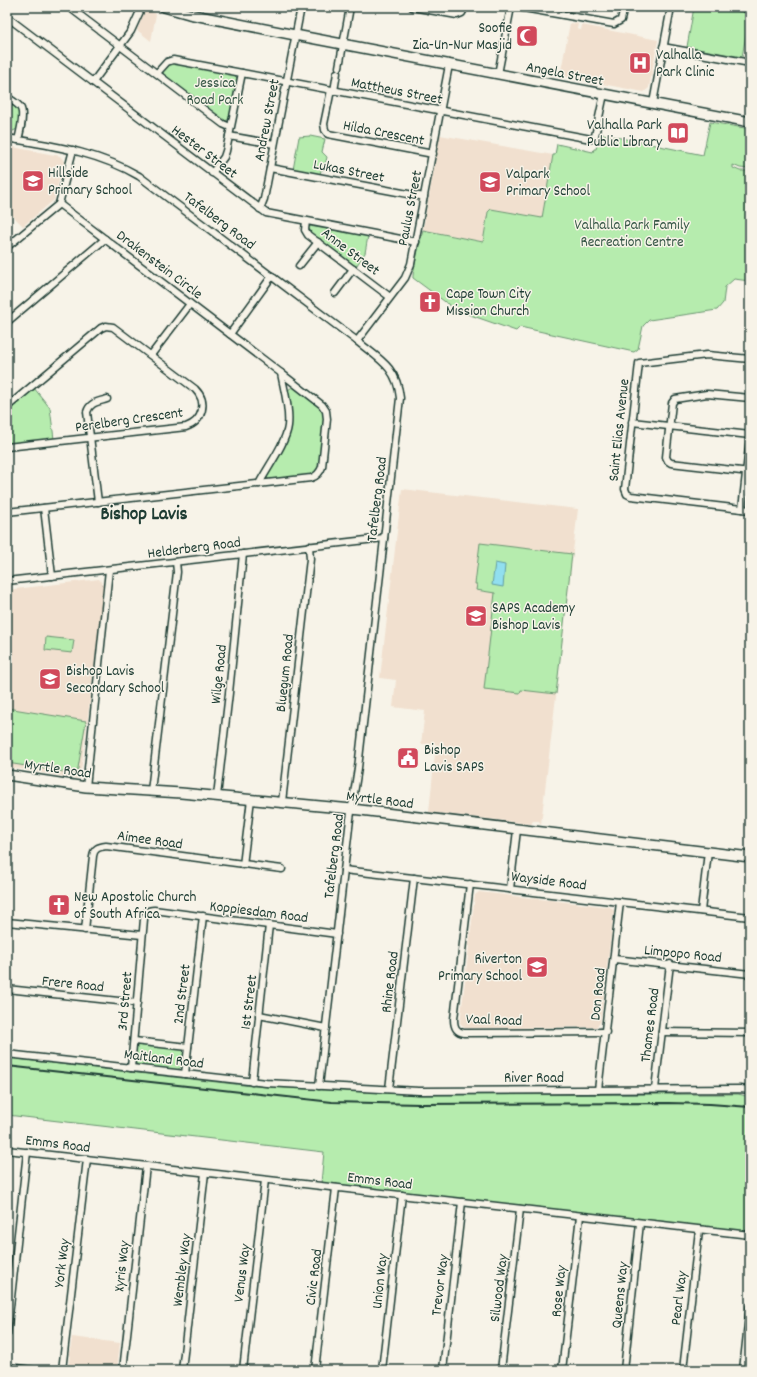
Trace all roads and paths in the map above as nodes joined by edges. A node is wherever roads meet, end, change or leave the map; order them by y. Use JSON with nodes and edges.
{"nodes":[{"id":1,"x":70,"y":7,"type":"edge"},
{"id":2,"x":142,"y":7,"type":"edge"},
{"id":3,"x":164,"y":7,"type":"edge"},
{"id":4,"x":301,"y":7,"type":"edge"},
{"id":5,"x":350,"y":7,"type":"edge"},
{"id":6,"x":412,"y":7,"type":"edge"},
{"id":7,"x":465,"y":7,"type":"edge"},
{"id":8,"x":511,"y":7,"type":"edge"},
{"id":9,"x":518,"y":7,"type":"edge"},
{"id":10,"x":624,"y":7,"type":"edge"},
{"id":11,"x":670,"y":7,"type":"edge"},
{"id":12,"x":739,"y":7,"type":"edge"},
{"id":13,"x":425,"y":8,"type":"edge"},
{"id":14,"x":750,"y":9,"type":"edge"},
{"id":15,"x":190,"y":11,"type":"edge"},
{"id":16,"x":7,"y":17,"type":"edge"},
{"id":17,"x":295,"y":35,"type":"junction"},
{"id":18,"x":343,"y":44,"type":"junction"},
{"id":19,"x":120,"y":46,"type":"junction"},
{"id":20,"x":663,"y":47,"type":"junction"},
{"id":21,"x":750,"y":62,"type":"edge"},
{"id":22,"x":449,"y":65,"type":"junction"},
{"id":23,"x":157,"y":73,"type":"junction"},
{"id":24,"x":242,"y":74,"type":"junction"},
{"id":25,"x":498,"y":74,"type":"junction"},
{"id":26,"x":93,"y":82,"type":"junction"},
{"id":27,"x":286,"y":82,"type":"junction"},
{"id":28,"x":332,"y":91,"type":"junction"},
{"id":29,"x":604,"y":94,"type":"junction"},
{"id":30,"x":7,"y":97,"type":"edge"},
{"id":31,"x":653,"y":104,"type":"junction"},
{"id":32,"x":441,"y":112,"type":"junction"},
{"id":33,"x":750,"y":122,"type":"edge"},
{"id":34,"x":230,"y":127,"type":"junction"},
{"id":35,"x":229,"y":136,"type":"junction"},
{"id":36,"x":7,"y":138,"type":"edge"},
{"id":37,"x":18,"y":140,"type":"junction"},
{"id":38,"x":274,"y":144,"type":"junction"},
{"id":39,"x":73,"y":150,"type":"junction"},
{"id":40,"x":433,"y":154,"type":"junction"},
{"id":41,"x":270,"y":168,"type":"junction"},
{"id":42,"x":212,"y":173,"type":"junction"},
{"id":43,"x":424,"y":197,"type":"junction"},
{"id":44,"x":59,"y":204,"type":"junction"},
{"id":45,"x":260,"y":209,"type":"junction"},
{"id":46,"x":306,"y":221,"type":"junction"},
{"id":47,"x":105,"y":239,"type":"junction"},
{"id":48,"x":318,"y":242,"type":"junction"},
{"id":49,"x":416,"y":242,"type":"junction"},
{"id":50,"x":7,"y":247,"type":"edge"},
{"id":51,"x":299,"y":266,"type":"dead end"},
{"id":52,"x":353,"y":269,"type":"junction"},
{"id":53,"x":272,"y":276,"type":"junction"},
{"id":54,"x":335,"y":293,"type":"dead end"},
{"id":55,"x":390,"y":297,"type":"junction"},
{"id":56,"x":190,"y":304,"type":"junction"},
{"id":57,"x":7,"y":322,"type":"edge"},
{"id":58,"x":230,"y":334,"type":"junction"},
{"id":59,"x":357,"y":341,"type":"junction"},
{"id":60,"x":151,"y":355,"type":"junction"},
{"id":61,"x":750,"y":359,"type":"edge"},
{"id":62,"x":281,"y":373,"type":"junction"},
{"id":63,"x":750,"y":398,"type":"edge"},
{"id":64,"x":107,"y":399,"type":"dead end"},
{"id":65,"x":7,"y":407,"type":"edge"},
{"id":66,"x":632,"y":422,"type":"junction"},
{"id":67,"x":670,"y":426,"type":"junction"},
{"id":68,"x":750,"y":435,"type":"edge"},
{"id":69,"x":91,"y":438,"type":"junction"},
{"id":70,"x":750,"y":438,"type":"edge"},
{"id":71,"x":7,"y":447,"type":"edge"},
{"id":72,"x":748,"y":472,"type":"edge"},
{"id":73,"x":259,"y":484,"type":"junction"},
{"id":74,"x":98,"y":502,"type":"junction"},
{"id":75,"x":44,"y":508,"type":"junction"},
{"id":76,"x":742,"y":509,"type":"junction"},
{"id":77,"x":750,"y":510,"type":"edge"},
{"id":78,"x":7,"y":512,"type":"edge"},
{"id":79,"x":384,"y":538,"type":"junction"},
{"id":80,"x":310,"y":546,"type":"junction"},
{"id":81,"x":243,"y":554,"type":"junction"},
{"id":82,"x":176,"y":562,"type":"junction"},
{"id":83,"x":109,"y":570,"type":"junction"},
{"id":84,"x":52,"y":576,"type":"junction"},
{"id":85,"x":7,"y":581,"type":"edge"},
{"id":86,"x":7,"y":775,"type":"edge"},
{"id":87,"x":86,"y":787,"type":"junction"},
{"id":88,"x":152,"y":791,"type":"junction"},
{"id":89,"x":217,"y":796,"type":"junction"},
{"id":90,"x":251,"y":800,"type":"junction"},
{"id":91,"x":282,"y":802,"type":"junction"},
{"id":92,"x":352,"y":810,"type":"junction"},
{"id":93,"x":517,"y":830,"type":"junction"},
{"id":94,"x":708,"y":852,"type":"junction"},
{"id":95,"x":750,"y":857,"type":"edge"},
{"id":96,"x":243,"y":865,"type":"junction"},
{"id":97,"x":282,"y":869,"type":"dead end"},
{"id":98,"x":344,"y":870,"type":"junction"},
{"id":99,"x":414,"y":878,"type":"junction"},
{"id":100,"x":470,"y":884,"type":"junction"},
{"id":101,"x":510,"y":889,"type":"junction"},
{"id":102,"x":620,"y":902,"type":"junction"},
{"id":103,"x":701,"y":911,"type":"junction"},
{"id":104,"x":203,"y":916,"type":"junction"},
{"id":105,"x":750,"y":917,"type":"edge"},
{"id":106,"x":7,"y":922,"type":"edge"},
{"id":107,"x":269,"y":925,"type":"junction"},
{"id":108,"x":86,"y":930,"type":"junction"},
{"id":109,"x":337,"y":934,"type":"junction"},
{"id":110,"x":142,"y":936,"type":"junction"},
{"id":111,"x":614,"y":959,"type":"junction"},
{"id":112,"x":670,"y":964,"type":"junction"},
{"id":113,"x":750,"y":974,"type":"edge"},
{"id":114,"x":7,"y":989,"type":"edge"},
{"id":115,"x":137,"y":1003,"type":"junction"},
{"id":116,"x":259,"y":1015,"type":"junction"},
{"id":117,"x":326,"y":1028,"type":"junction"},
{"id":118,"x":606,"y":1032,"type":"junction"},
{"id":119,"x":662,"y":1032,"type":"junction"},
{"id":120,"x":750,"y":1033,"type":"edge"},
{"id":121,"x":134,"y":1040,"type":"junction"},
{"id":122,"x":188,"y":1047,"type":"junction"},
{"id":123,"x":7,"y":1054,"type":"edge"},
{"id":124,"x":132,"y":1068,"type":"junction"},
{"id":125,"x":185,"y":1074,"type":"junction"},
{"id":126,"x":252,"y":1082,"type":"junction"},
{"id":127,"x":319,"y":1086,"type":"junction"},
{"id":128,"x":389,"y":1089,"type":"junction"},
{"id":129,"x":655,"y":1089,"type":"junction"},
{"id":130,"x":598,"y":1090,"type":"junction"},
{"id":131,"x":750,"y":1090,"type":"edge"},
{"id":132,"x":7,"y":1150,"type":"edge"},
{"id":133,"x":27,"y":1152,"type":"junction"},
{"id":134,"x":87,"y":1159,"type":"junction"},
{"id":135,"x":146,"y":1166,"type":"junction"},
{"id":136,"x":205,"y":1173,"type":"junction"},
{"id":137,"x":265,"y":1180,"type":"junction"},
{"id":138,"x":336,"y":1188,"type":"junction"},
{"id":139,"x":402,"y":1195,"type":"junction"},
{"id":140,"x":462,"y":1202,"type":"junction"},
{"id":141,"x":520,"y":1209,"type":"junction"},
{"id":142,"x":580,"y":1216,"type":"junction"},
{"id":143,"x":640,"y":1223,"type":"junction"},
{"id":144,"x":699,"y":1230,"type":"junction"},
{"id":145,"x":750,"y":1235,"type":"edge"},
{"id":146,"x":750,"y":1306,"type":"edge"},
{"id":147,"x":7,"y":1334,"type":"edge"},
{"id":148,"x":7,"y":1367,"type":"edge"},
{"id":149,"x":32,"y":1370,"type":"edge"},
{"id":150,"x":62,"y":1370,"type":"edge"},
{"id":151,"x":123,"y":1370,"type":"edge"},
{"id":152,"x":182,"y":1370,"type":"edge"},
{"id":153,"x":243,"y":1370,"type":"edge"},
{"id":154,"x":315,"y":1370,"type":"edge"},
{"id":155,"x":382,"y":1370,"type":"edge"},
{"id":156,"x":443,"y":1370,"type":"edge"},
{"id":157,"x":501,"y":1370,"type":"edge"},
{"id":158,"x":562,"y":1370,"type":"edge"},
{"id":159,"x":624,"y":1370,"type":"edge"},
{"id":160,"x":683,"y":1370,"type":"edge"},
{"id":161,"x":742,"y":1370,"type":"edge"}],
"edges":[{"from":1,"to":19,"type":"street"},
{"from":2,"to":19,"type":"street"},
{"from":3,"to":15,"type":"street","name":"Angela Street"},
{"from":4,"to":17,"type":"street","name":"Andrew Street"},
{"from":5,"to":18,"type":"street"},
{"from":6,"to":13,"type":"street"},
{"from":7,"to":13,"type":"street"},
{"from":8,"to":25,"type":"street"},
{"from":9,"to":10,"type":"street"},
{"from":11,"to":20,"type":"street"},
{"from":12,"to":14,"type":"street"},
{"from":15,"to":17,"type":"street","name":"Angela Street"},
{"from":16,"to":26,"type":"street","name":"Hester Street"},
{"from":17,"to":18,"type":"street","name":"Angela Street"},
{"from":17,"to":27,"type":"street","name":"Andrew Street"},
{"from":18,"to":22,"type":"street","name":"Angela Street"},
{"from":18,"to":28,"type":"street"},
{"from":19,"to":23,"type":"street"},
{"from":19,"to":26,"type":"street"},
{"from":20,"to":21,"type":"street"},
{"from":20,"to":31,"type":"street"},
{"from":22,"to":25,"type":"street","name":"Angela Street"},
{"from":22,"to":32,"type":"street","name":"Paulus Street"},
{"from":23,"to":24,"type":"street","name":"Mattheus Street"},
{"from":23,"to":34,"type":"street"},
{"from":24,"to":27,"type":"street","name":"Mattheus Street"},
{"from":24,"to":34,"type":"street"},
{"from":25,"to":29,"type":"street","name":"Angela Street"},
{"from":26,"to":42,"type":"street","name":"Hester Street"},
{"from":27,"to":28,"type":"street","name":"Mattheus Street"},
{"from":27,"to":38,"type":"street","name":"Andrew Street"},
{"from":28,"to":32,"type":"street","name":"Mattheus Street"},
{"from":28,"to":40,"type":"street","name":"Hilda Crescent"},
{"from":29,"to":31,"type":"street","name":"Angela Street"},
{"from":29,"to":32,"type":"street","name":"Mattheus Street"},
{"from":30,"to":37,"type":"street"},
{"from":31,"to":33,"type":"street","name":"Angela Street"},
{"from":32,"to":40,"type":"street","name":"Paulus Street"},
{"from":34,"to":35,"type":"street"},
{"from":35,"to":38,"type":"street"},
{"from":35,"to":42,"type":"street"},
{"from":36,"to":37,"type":"street","name":"Tafelberg Road"},
{"from":37,"to":39,"type":"street","name":"Tafelberg Road"},
{"from":38,"to":41,"type":"street","name":"Andrew Street"},
{"from":39,"to":44,"type":"street"},
{"from":39,"to":53,"type":"street","name":"Tafelberg Road"},
{"from":40,"to":43,"type":"street","name":"Paulus Street"},
{"from":41,"to":43,"type":"street","name":"Lukas Street"},
{"from":41,"to":45,"type":"street","name":"Andrew Street"},
{"from":42,"to":45,"type":"street","name":"Hester Street"},
{"from":43,"to":49,"type":"street","name":"Paulus Street"},
{"from":44,"to":47,"type":"street"},
{"from":44,"to":50,"type":"street"},
{"from":45,"to":46,"type":"street","name":"Hester Street"},
{"from":46,"to":48,"type":"street","name":"Anne Street"},
{"from":46,"to":49,"type":"street","name":"Hester Street"},
{"from":47,"to":56,"type":"street","name":"Drakenstein Circle"},
{"from":47,"to":57,"type":"street","name":"Drakenstein Circle"},
{"from":48,"to":51,"type":"street"},
{"from":48,"to":52,"type":"street","name":"Anne Street"},
{"from":49,"to":55,"type":"street","name":"Paulus Street"},
{"from":52,"to":54,"type":"street"},
{"from":52,"to":55,"type":"street","name":"Anne Street"},
{"from":53,"to":58,"type":"street"},
{"from":53,"to":59,"type":"street","name":"Tafelberg Road"},
{"from":55,"to":59,"type":"street","name":"Paulus Street"},
{"from":56,"to":58,"type":"street","name":"Drakenstein Circle"},
{"from":56,"to":60,"type":"street"},
{"from":58,"to":62,"type":"street","name":"Drakenstein Circle"},
{"from":59,"to":79,"type":"street","name":"Tafelberg Road"},
{"from":60,"to":65,"type":"street","name":"Perelberg Crescent"},
{"from":60,"to":69,"type":"street","name":"Perelberg Crescent"},
{"from":61,"to":66,"type":"street","name":"Saint Elias Avenue"},
{"from":62,"to":73,"type":"street"},
{"from":62,"to":73,"type":"street","name":"Drakenstein Circle"},
{"from":63,"to":67,"type":"street"},
{"from":64,"to":69,"type":"street"},
{"from":66,"to":67,"type":"street"},
{"from":66,"to":76,"type":"street","name":"Saint Elias Avenue"},
{"from":67,"to":68,"type":"street"},
{"from":67,"to":72,"type":"street"},
{"from":69,"to":71,"type":"street","name":"Perelberg Crescent"},
{"from":69,"to":74,"type":"street"},
{"from":70,"to":72,"type":"street"},
{"from":72,"to":76,"type":"street"},
{"from":73,"to":74,"type":"street","name":"Drakenstein Circle"},
{"from":74,"to":75,"type":"street","name":"Drakenstein Circle"},
{"from":75,"to":78,"type":"street","name":"Drakenstein Circle"},
{"from":75,"to":84,"type":"street"},
{"from":76,"to":77,"type":"street","name":"Saint Elias Avenue"},
{"from":79,"to":80,"type":"street","name":"Helderberg Road"},
{"from":79,"to":92,"type":"street","name":"Tafelberg Road"},
{"from":80,"to":81,"type":"street","name":"Helderberg Road"},
{"from":80,"to":91,"type":"street","name":"Bluegum Road"},
{"from":81,"to":82,"type":"street","name":"Helderberg Road"},
{"from":81,"to":89,"type":"street","name":"Wilge Road"},
{"from":82,"to":83,"type":"street","name":"Helderberg Road"},
{"from":82,"to":88,"type":"street"},
{"from":83,"to":84,"type":"street","name":"Helderberg Road"},
{"from":83,"to":87,"type":"street"},
{"from":84,"to":85,"type":"street","name":"Helderberg Road"},
{"from":86,"to":87,"type":"street","name":"Myrtle Road"},
{"from":87,"to":88,"type":"street","name":"Myrtle Road"},
{"from":88,"to":89,"type":"street","name":"Myrtle Road"},
{"from":89,"to":90,"type":"street","name":"Myrtle Road"},
{"from":90,"to":91,"type":"street","name":"Myrtle Road"},
{"from":90,"to":96,"type":"street"},
{"from":91,"to":92,"type":"street","name":"Myrtle Road"},
{"from":92,"to":93,"type":"street","name":"Myrtle Road"},
{"from":92,"to":98,"type":"street","name":"Tafelberg Road"},
{"from":93,"to":94,"type":"street","name":"Myrtle Road"},
{"from":93,"to":101,"type":"street"},
{"from":94,"to":95,"type":"street","name":"Myrtle Road"},
{"from":94,"to":103,"type":"street"},
{"from":96,"to":97,"type":"street","name":"Aimee Road"},
{"from":96,"to":108,"type":"street","name":"Aimee Road"},
{"from":98,"to":99,"type":"street","name":"Wayside Road"},
{"from":98,"to":109,"type":"street","name":"Tafelberg Road"},
{"from":99,"to":100,"type":"street","name":"Wayside Road"},
{"from":99,"to":128,"type":"street","name":"Rhine Road"},
{"from":100,"to":101,"type":"street","name":"Wayside Road"},
{"from":100,"to":118,"type":"street","name":"Vaal Road"},
{"from":101,"to":102,"type":"street","name":"Wayside Road"},
{"from":102,"to":103,"type":"street","name":"Wayside Road"},
{"from":102,"to":111,"type":"street","name":"Don Road"},
{"from":103,"to":105,"type":"street","name":"Wayside Road"},
{"from":104,"to":107,"type":"street","name":"Koppiesdam Road"},
{"from":104,"to":110,"type":"street","name":"Koppiesdam Road"},
{"from":104,"to":122,"type":"street","name":"2nd Street"},
{"from":106,"to":108,"type":"street"},
{"from":107,"to":109,"type":"street","name":"Koppiesdam Road"},
{"from":107,"to":116,"type":"street","name":"1st Street"},
{"from":108,"to":110,"type":"street"},
{"from":109,"to":117,"type":"street","name":"Tafelberg Road"},
{"from":110,"to":115,"type":"street","name":"3rd Street"},
{"from":111,"to":112,"type":"street","name":"Limpopo Road"},
{"from":111,"to":118,"type":"street","name":"Don Road"},
{"from":112,"to":113,"type":"street","name":"Limpopo Road"},
{"from":112,"to":119,"type":"street","name":"Thames Road"},
{"from":114,"to":115,"type":"street","name":"Frere Road"},
{"from":115,"to":121,"type":"street","name":"3rd Street"},
{"from":116,"to":117,"type":"street"},
{"from":116,"to":126,"type":"street","name":"1st Street"},
{"from":117,"to":127,"type":"street","name":"Tafelberg Road"},
{"from":118,"to":130,"type":"street","name":"Don Road"},
{"from":119,"to":120,"type":"street"},
{"from":119,"to":129,"type":"street","name":"Thames Road"},
{"from":121,"to":122,"type":"street"},
{"from":121,"to":124,"type":"street","name":"3rd Street"},
{"from":122,"to":125,"type":"street","name":"2nd Street"},
{"from":123,"to":124,"type":"street","name":"Maitland Road"},
{"from":124,"to":125,"type":"street","name":"Maitland Road"},
{"from":125,"to":126,"type":"street","name":"Maitland Road"},
{"from":126,"to":127,"type":"street","name":"Maitland Road"},
{"from":127,"to":128,"type":"street","name":"River Road"},
{"from":128,"to":130,"type":"street","name":"River Road"},
{"from":129,"to":130,"type":"street","name":"River Road"},
{"from":129,"to":131,"type":"street","name":"River Road"},
{"from":132,"to":133,"type":"street","name":"Emms Road"},
{"from":133,"to":134,"type":"street","name":"Emms Road"},
{"from":133,"to":147,"type":"street"},
{"from":134,"to":135,"type":"street","name":"Emms Road"},
{"from":134,"to":150,"type":"street","name":"York Way"},
{"from":135,"to":136,"type":"street","name":"Emms Road"},
{"from":135,"to":151,"type":"street","name":"Xyris Way"},
{"from":136,"to":137,"type":"street","name":"Emms Road"},
{"from":136,"to":152,"type":"street","name":"Wembley Way"},
{"from":137,"to":138,"type":"street","name":"Emms Road"},
{"from":137,"to":153,"type":"street","name":"Venus Way"},
{"from":138,"to":139,"type":"street","name":"Emms Road"},
{"from":138,"to":154,"type":"street","name":"Civic Road"},
{"from":139,"to":140,"type":"street","name":"Emms Road"},
{"from":139,"to":155,"type":"street","name":"Union Way"},
{"from":140,"to":141,"type":"street","name":"Emms Road"},
{"from":140,"to":156,"type":"street","name":"Trevor Way"},
{"from":141,"to":142,"type":"street","name":"Emms Road"},
{"from":141,"to":157,"type":"street","name":"Silwood Way"},
{"from":142,"to":143,"type":"street","name":"Emms Road"},
{"from":142,"to":158,"type":"street","name":"Rose Way"},
{"from":143,"to":144,"type":"street","name":"Emms Road"},
{"from":143,"to":159,"type":"street","name":"Queens Way"},
{"from":144,"to":145,"type":"street","name":"Emms Road"},
{"from":144,"to":160,"type":"street","name":"Pearl Way"},
{"from":146,"to":161,"type":"street"},
{"from":148,"to":149,"type":"street"}]}
